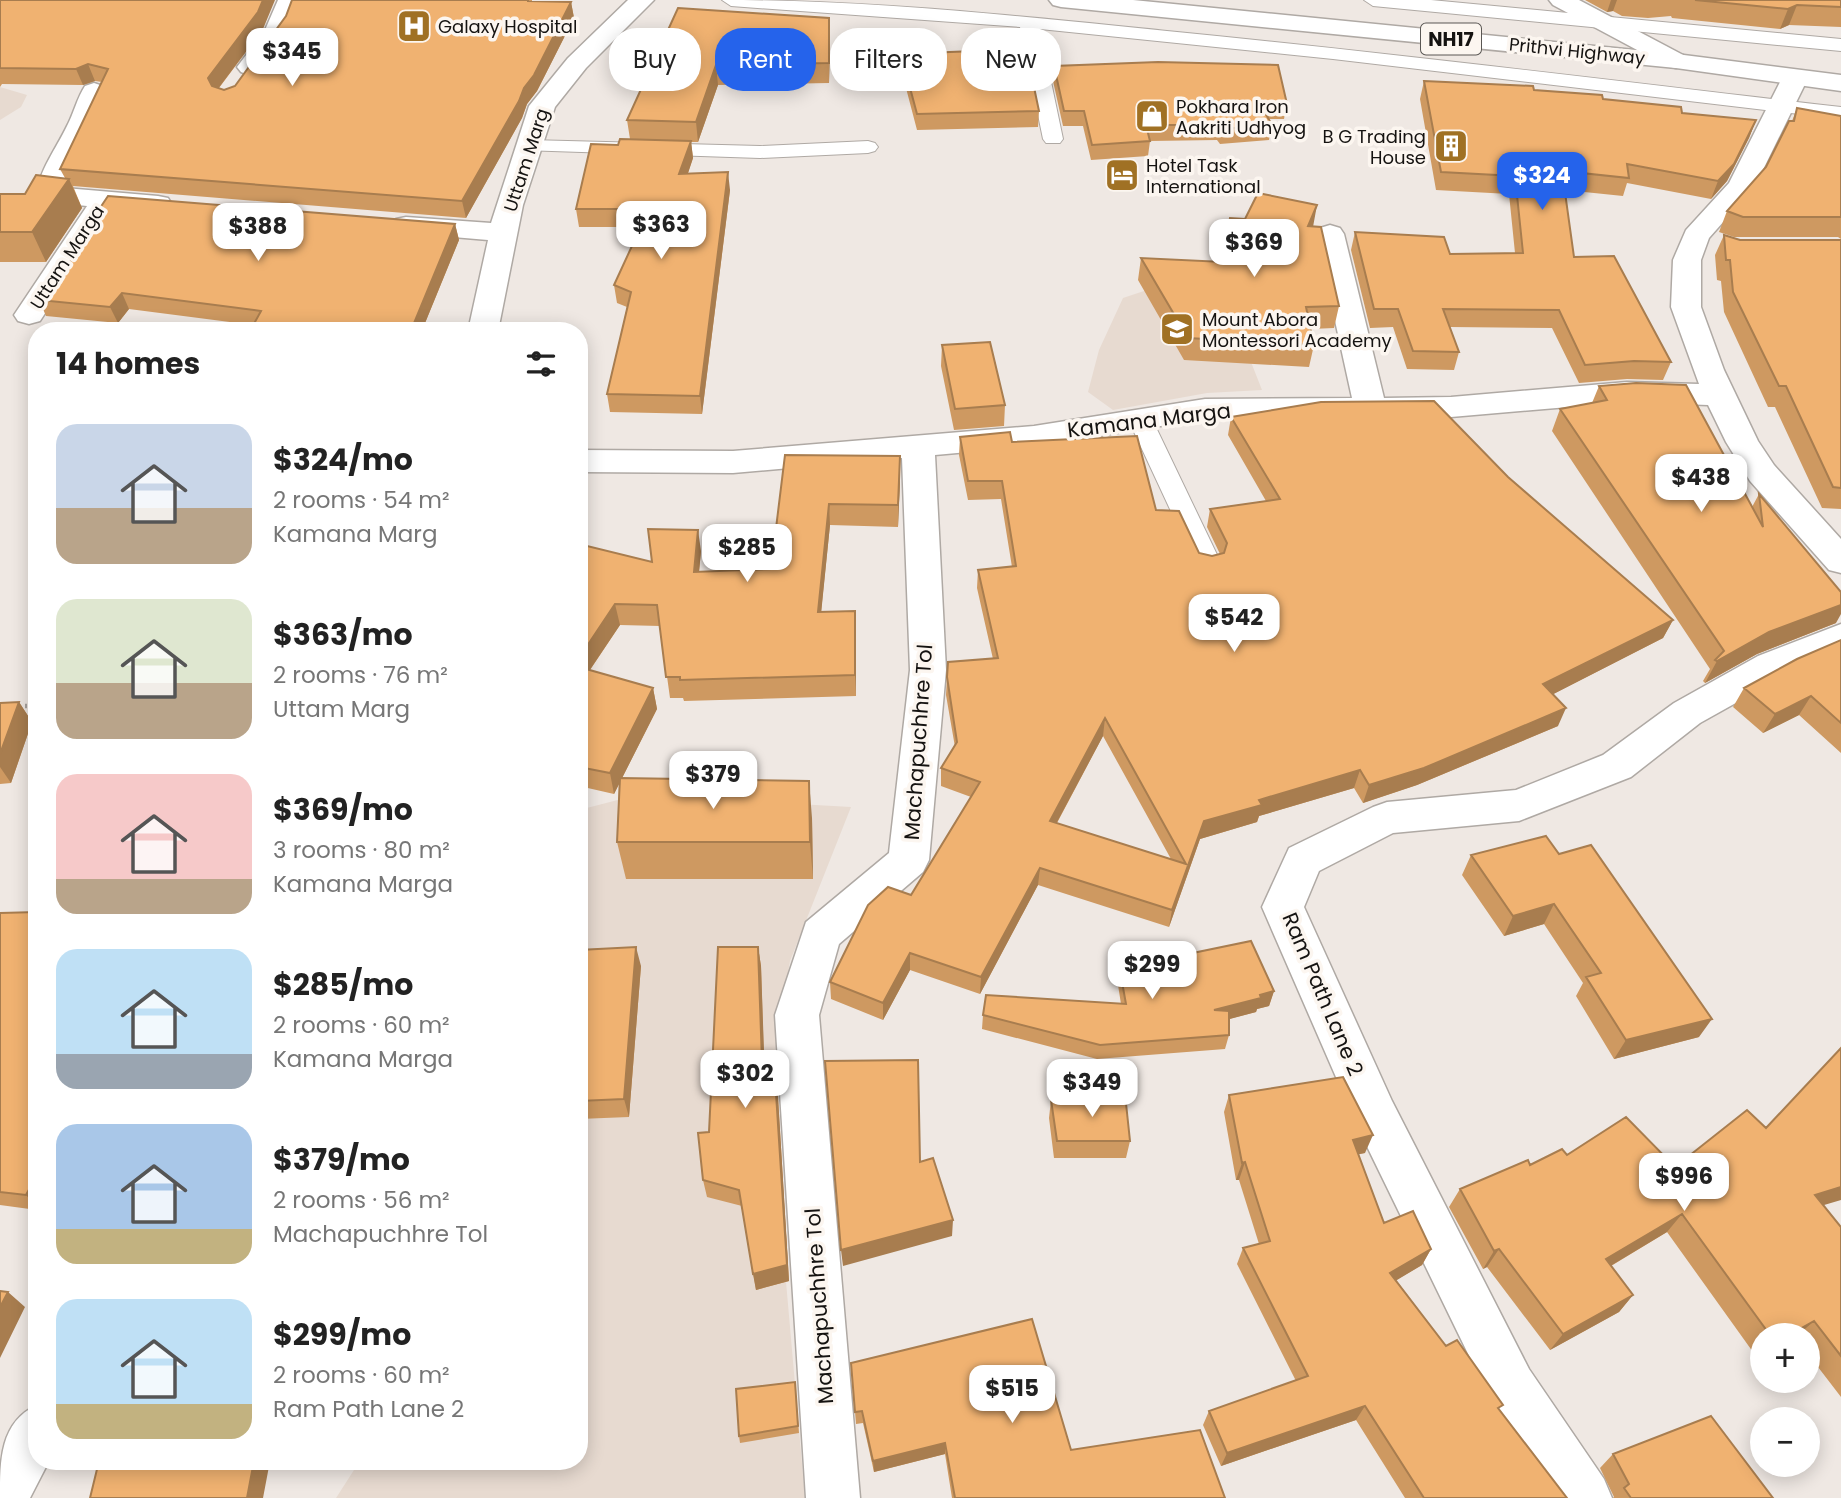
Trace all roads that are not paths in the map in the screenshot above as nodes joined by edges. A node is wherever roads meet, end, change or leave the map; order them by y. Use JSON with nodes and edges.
{"nodes":[{"id":1,"x":290,"y":0,"type":"edge"},
{"id":2,"x":642,"y":0,"type":"edge"},
{"id":3,"x":731,"y":0,"type":"edge"},
{"id":4,"x":1061,"y":0,"type":"edge"},
{"id":5,"x":1373,"y":0,"type":"edge"},
{"id":6,"x":1561,"y":0,"type":"edge"},
{"id":7,"x":1029,"y":23,"type":"junction"},
{"id":8,"x":1607,"y":24,"type":"junction"},
{"id":9,"x":1841,"y":45,"type":"edge"},
{"id":10,"x":1676,"y":61,"type":"junction"},
{"id":11,"x":1841,"y":83,"type":"edge"},
{"id":12,"x":237,"y":85,"type":"edge"},
{"id":13,"x":94,"y":91,"type":"edge"},
{"id":14,"x":1788,"y":91,"type":"junction"},
{"id":15,"x":1841,"y":113,"type":"edge"},
{"id":16,"x":1053,"y":139,"type":"dead end"},
{"id":17,"x":529,"y":146,"type":"junction"},
{"id":18,"x":868,"y":147,"type":"dead end"},
{"id":19,"x":105,"y":200,"type":"junction"},
{"id":20,"x":188,"y":207,"type":"edge"},
{"id":21,"x":381,"y":223,"type":"edge"},
{"id":22,"x":505,"y":233,"type":"junction"},
{"id":23,"x":1330,"y":234,"type":"dead end"},
{"id":24,"x":29,"y":315,"type":"dead end"},
{"id":25,"x":485,"y":322,"type":"edge"},
{"id":26,"x":1720,"y":395,"type":"junction"},
{"id":27,"x":1370,"y":407,"type":"junction"},
{"id":28,"x":1140,"y":419,"type":"junction"},
{"id":29,"x":918,"y":445,"type":"junction"},
{"id":30,"x":588,"y":461,"type":"edge"},
{"id":31,"x":1841,"y":561,"type":"edge"},
{"id":32,"x":1208,"y":563,"type":"edge"},
{"id":33,"x":1841,"y":637,"type":"edge"},
{"id":34,"x":28,"y":1448,"type":"edge"},
{"id":35,"x":2,"y":1498,"type":"edge"},
{"id":36,"x":833,"y":1498,"type":"edge"},
{"id":37,"x":1585,"y":1498,"type":"edge"}],
"edges":[{"from":1,"to":12,"type":"main road"},
{"from":2,"to":17,"type":"main road","name":"Uttam Marg"},
{"from":3,"to":7,"type":"lane"},
{"from":4,"to":10,"type":"main road","name":"Prithvi Highway","number":"NH17"},
{"from":5,"to":8,"type":"lane"},
{"from":6,"to":8,"type":"main road"},
{"from":7,"to":14,"type":"lane"},
{"from":7,"to":16,"type":"lane"},
{"from":8,"to":9,"type":"lane"},
{"from":8,"to":10,"type":"main road"},
{"from":10,"to":14,"type":"main road","name":"Prithvi Highway","number":"NH17"},
{"from":11,"to":14,"type":"main road","name":"Prithvi Highway","number":"NH17"},
{"from":13,"to":19,"type":"main road"},
{"from":14,"to":15,"type":"lane"},
{"from":14,"to":26,"type":"main road"},
{"from":17,"to":18,"type":"lane"},
{"from":17,"to":22,"type":"main road","name":"Uttam Marg"},
{"from":19,"to":20,"type":"main road"},
{"from":19,"to":24,"type":"main road","name":"Uttam Marga"},
{"from":21,"to":22,"type":"main road","name":"Uttam Marg"},
{"from":22,"to":25,"type":"main road","name":"Uttam Marg"},
{"from":23,"to":27,"type":"main road"},
{"from":26,"to":27,"type":"main road","name":"Kamana Marga"},
{"from":26,"to":31,"type":"main road"},
{"from":27,"to":28,"type":"main road","name":"Kamana Marga"},
{"from":28,"to":29,"type":"main road","name":"Kamana Marga"},
{"from":28,"to":32,"type":"lane"},
{"from":29,"to":30,"type":"main road","name":"Kamana Marga"},
{"from":29,"to":36,"type":"main road","name":"Machapuchhre Tol"},
{"from":33,"to":37,"type":"main road","name":"Ram Path Lane 2"},
{"from":34,"to":35,"type":"main road"}]}
